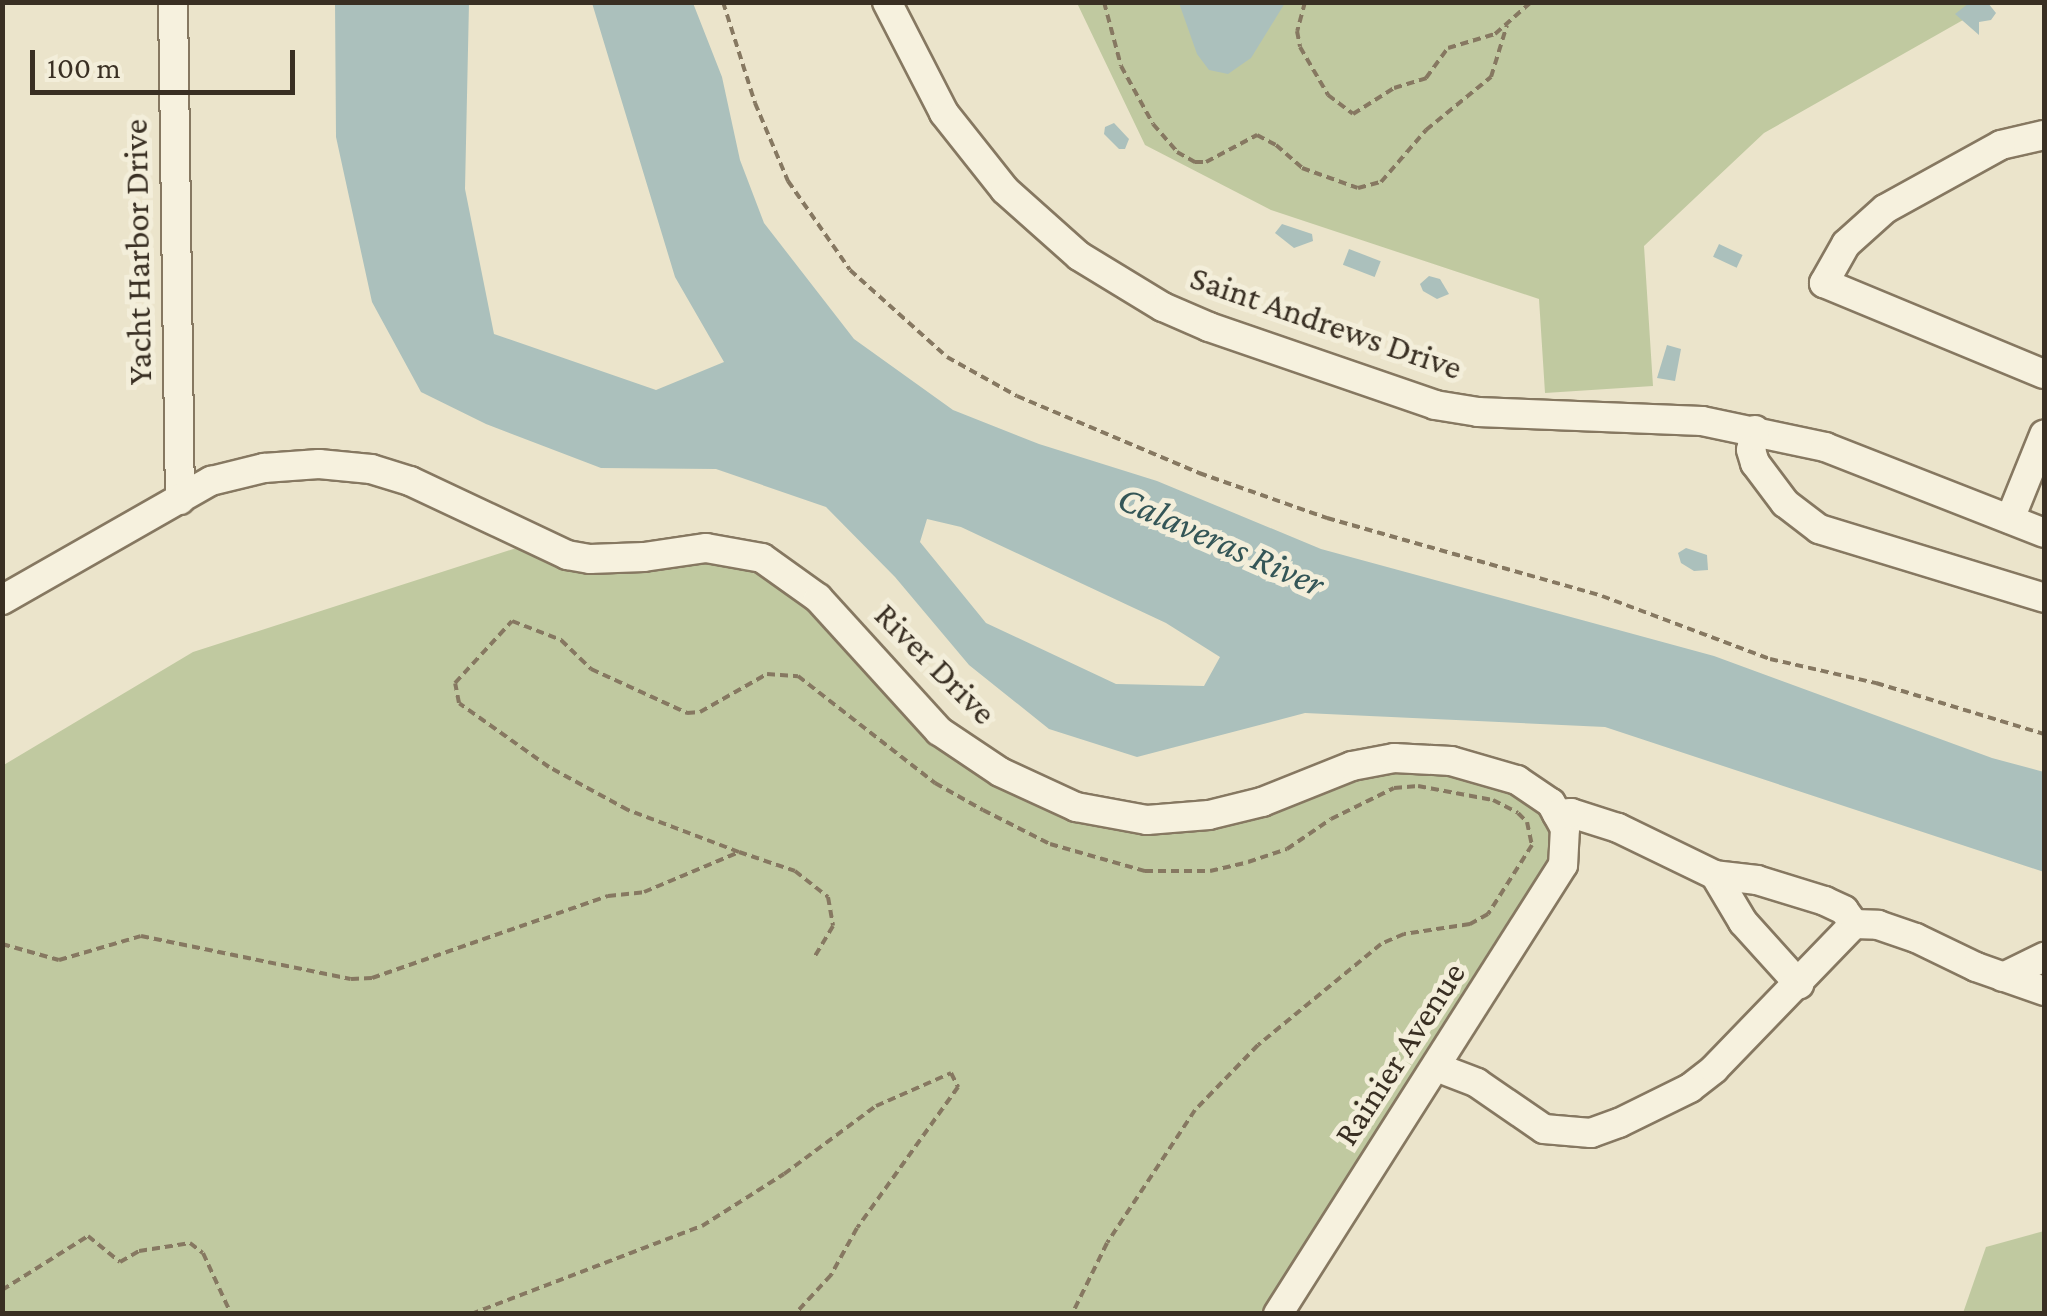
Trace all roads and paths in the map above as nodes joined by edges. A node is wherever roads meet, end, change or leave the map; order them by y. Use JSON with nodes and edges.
{"nodes":[{"id":1,"x":173,"y":2,"type":"edge"},
{"id":2,"x":723,"y":2,"type":"edge"},
{"id":3,"x":887,"y":2,"type":"edge"},
{"id":4,"x":1104,"y":2,"type":"edge"},
{"id":5,"x":1305,"y":2,"type":"edge"},
{"id":6,"x":1530,"y":2,"type":"edge"},
{"id":7,"x":1506,"y":25,"type":"junction"},
{"id":8,"x":2044,"y":135,"type":"edge"},
{"id":9,"x":2044,"y":374,"type":"edge"},
{"id":10,"x":1755,"y":430,"type":"junction"},
{"id":11,"x":2044,"y":434,"type":"edge"},
{"id":12,"x":180,"y":500,"type":"junction"},
{"id":13,"x":2010,"y":519,"type":"junction"},
{"id":14,"x":2044,"y":533,"type":"edge"},
{"id":15,"x":2044,"y":598,"type":"edge"},
{"id":16,"x":2,"y":600,"type":"edge"},
{"id":17,"x":2044,"y":734,"type":"edge"},
{"id":18,"x":1561,"y":821,"type":"junction"},
{"id":19,"x":739,"y":852,"type":"junction"},
{"id":20,"x":1714,"y":874,"type":"junction"},
{"id":21,"x":1854,"y":924,"type":"junction"},
{"id":22,"x":2,"y":944,"type":"edge"},
{"id":23,"x":815,"y":956,"type":"dead end"},
{"id":24,"x":2044,"y":957,"type":"edge"},
{"id":25,"x":2003,"y":977,"type":"junction"},
{"id":26,"x":1799,"y":984,"type":"junction"},
{"id":27,"x":2044,"y":992,"type":"edge"},
{"id":28,"x":1449,"y":1072,"type":"dead end"},
{"id":29,"x":2,"y":1290,"type":"edge"},
{"id":30,"x":231,"y":1314,"type":"edge"},
{"id":31,"x":471,"y":1314,"type":"edge"},
{"id":32,"x":795,"y":1314,"type":"edge"},
{"id":33,"x":1072,"y":1314,"type":"edge"},
{"id":34,"x":1278,"y":1314,"type":"edge"}],
"edges":[{"from":1,"to":12,"type":"street","name":"Yacht Harbor Drive"},
{"from":2,"to":17,"type":"path"},
{"from":3,"to":10,"type":"street","name":"Saint Andrews Drive"},
{"from":4,"to":7,"type":"path"},
{"from":5,"to":7,"type":"path"},
{"from":6,"to":7,"type":"path"},
{"from":8,"to":9,"type":"street"},
{"from":10,"to":13,"type":"street","name":"Saint Andrews Drive"},
{"from":10,"to":15,"type":"street"},
{"from":11,"to":13,"type":"street"},
{"from":12,"to":16,"type":"street","name":"River Drive"},
{"from":12,"to":18,"type":"street","name":"River Drive"},
{"from":13,"to":14,"type":"street","name":"Saint Andrews Drive"},
{"from":18,"to":20,"type":"street"},
{"from":18,"to":34,"type":"street","name":"Rainier Avenue"},
{"from":19,"to":22,"type":"path"},
{"from":19,"to":23,"type":"path"},
{"from":19,"to":33,"type":"path"},
{"from":20,"to":21,"type":"street"},
{"from":20,"to":26,"type":"street"},
{"from":21,"to":25,"type":"street"},
{"from":21,"to":26,"type":"street"},
{"from":24,"to":25,"type":"street"},
{"from":25,"to":27,"type":"street"},
{"from":26,"to":28,"type":"street"},
{"from":29,"to":30,"type":"path"},
{"from":31,"to":32,"type":"path"}]}
